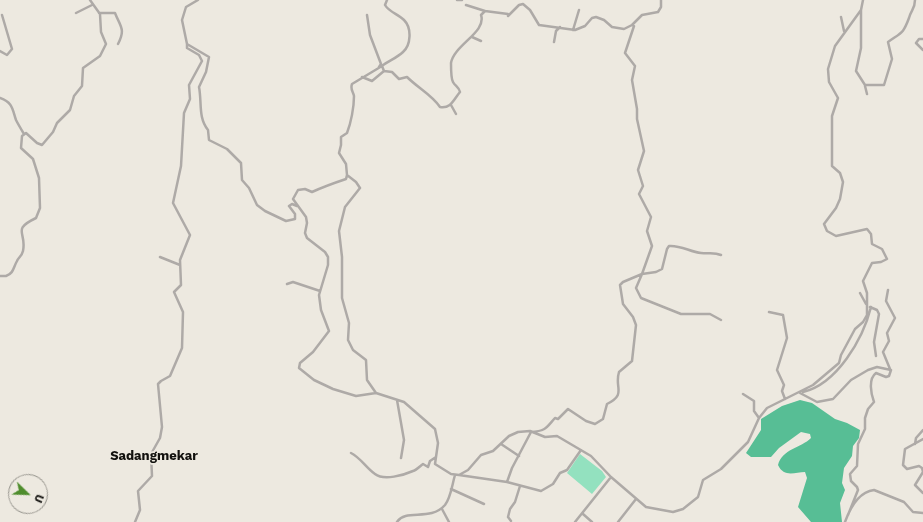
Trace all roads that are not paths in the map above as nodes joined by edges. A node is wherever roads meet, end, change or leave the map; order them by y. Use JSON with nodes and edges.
{"nodes":[{"id":1,"x":90,"y":0,"type":"edge"},
{"id":2,"x":198,"y":0,"type":"edge"},
{"id":3,"x":386,"y":0,"type":"edge"},
{"id":4,"x":457,"y":0,"type":"edge"},
{"id":5,"x":462,"y":0,"type":"edge"},
{"id":6,"x":662,"y":0,"type":"edge"},
{"id":7,"x":863,"y":0,"type":"edge"},
{"id":8,"x":915,"y":0,"type":"edge"},
{"id":9,"x":92,"y":5,"type":"junction"},
{"id":10,"x":466,"y":5,"type":"dead end"},
{"id":11,"x":579,"y":10,"type":"dead end"},
{"id":12,"x":860,"y":10,"type":"junction"},
{"id":13,"x":484,"y":12,"type":"junction"},
{"id":14,"x":76,"y":13,"type":"dead end"},
{"id":15,"x":99,"y":13,"type":"junction"},
{"id":16,"x":2,"y":15,"type":"dead end"},
{"id":17,"x":367,"y":15,"type":"dead end"},
{"id":18,"x":841,"y":17,"type":"dead end"},
{"id":19,"x":632,"y":25,"type":"junction"},
{"id":20,"x":560,"y":27,"type":"junction"},
{"id":21,"x":573,"y":30,"type":"junction"},
{"id":22,"x":844,"y":32,"type":"junction"},
{"id":23,"x":472,"y":37,"type":"junction"},
{"id":24,"x":923,"y":39,"type":"edge"},
{"id":25,"x":481,"y":41,"type":"dead end"},
{"id":26,"x":554,"y":42,"type":"dead end"},
{"id":27,"x":118,"y":44,"type":"dead end"},
{"id":28,"x":187,"y":44,"type":"junction"},
{"id":29,"x":923,"y":50,"type":"edge"},
{"id":30,"x":0,"y":51,"type":"edge"},
{"id":31,"x":382,"y":66,"type":"junction"},
{"id":32,"x":376,"y":70,"type":"junction"},
{"id":33,"x":384,"y":71,"type":"junction"},
{"id":34,"x":362,"y":77,"type":"junction"},
{"id":35,"x":865,"y":85,"type":"junction"},
{"id":36,"x":867,"y":94,"type":"dead end"},
{"id":37,"x":0,"y":98,"type":"edge"},
{"id":38,"x":451,"y":105,"type":"junction"},
{"id":39,"x":456,"y":114,"type":"dead end"},
{"id":40,"x":24,"y":134,"type":"junction"},
{"id":41,"x":347,"y":175,"type":"junction"},
{"id":42,"x":298,"y":206,"type":"junction"},
{"id":43,"x":721,"y":255,"type":"dead end"},
{"id":44,"x":160,"y":257,"type":"dead end"},
{"id":45,"x":180,"y":265,"type":"junction"},
{"id":46,"x":642,"y":274,"type":"junction"},
{"id":47,"x":0,"y":276,"type":"edge"},
{"id":48,"x":287,"y":284,"type":"dead end"},
{"id":49,"x":888,"y":290,"type":"dead end"},
{"id":50,"x":320,"y":291,"type":"junction"},
{"id":51,"x":860,"y":293,"type":"dead end"},
{"id":52,"x":866,"y":305,"type":"junction"},
{"id":53,"x":871,"y":307,"type":"junction"},
{"id":54,"x":769,"y":312,"type":"dead end"},
{"id":55,"x":720,"y":320,"type":"dead end"},
{"id":56,"x":876,"y":356,"type":"dead end"},
{"id":57,"x":890,"y":369,"type":"junction"},
{"id":58,"x":800,"y":393,"type":"junction"},
{"id":59,"x":376,"y":394,"type":"junction"},
{"id":60,"x":743,"y":394,"type":"dead end"},
{"id":61,"x":785,"y":399,"type":"junction"},
{"id":62,"x":396,"y":400,"type":"junction"},
{"id":63,"x":758,"y":418,"type":"junction"},
{"id":64,"x":923,"y":430,"type":"edge"},
{"id":65,"x":531,"y":432,"type":"junction"},
{"id":66,"x":923,"y":439,"type":"edge"},
{"id":67,"x":501,"y":444,"type":"junction"},
{"id":68,"x":915,"y":444,"type":"junction"},
{"id":69,"x":581,"y":450,"type":"junction"},
{"id":70,"x":352,"y":454,"type":"dead end"},
{"id":71,"x":519,"y":456,"type":"junction"},
{"id":72,"x":436,"y":457,"type":"junction"},
{"id":73,"x":401,"y":458,"type":"dead end"},
{"id":74,"x":455,"y":475,"type":"junction"},
{"id":75,"x":459,"y":475,"type":"junction"},
{"id":76,"x":611,"y":476,"type":"junction"},
{"id":77,"x":507,"y":482,"type":"junction"},
{"id":78,"x":520,"y":486,"type":"junction"},
{"id":79,"x":451,"y":489,"type":"junction"},
{"id":80,"x":923,"y":493,"type":"edge"},
{"id":81,"x":516,"y":495,"type":"junction"},
{"id":82,"x":636,"y":499,"type":"junction"},
{"id":83,"x":519,"y":500,"type":"dead end"},
{"id":84,"x":484,"y":504,"type":"dead end"},
{"id":85,"x":442,"y":509,"type":"junction"},
{"id":86,"x":923,"y":513,"type":"edge"},
{"id":87,"x":583,"y":514,"type":"junction"},
{"id":88,"x":848,"y":515,"type":"junction"},
{"id":89,"x":511,"y":521,"type":"dead end"},
{"id":90,"x":135,"y":522,"type":"edge"},
{"id":91,"x":397,"y":522,"type":"edge"},
{"id":92,"x":449,"y":522,"type":"edge"},
{"id":93,"x":575,"y":522,"type":"edge"},
{"id":94,"x":592,"y":522,"type":"edge"},
{"id":95,"x":618,"y":522,"type":"edge"},
{"id":96,"x":845,"y":522,"type":"edge"}],
"edges":[{"from":1,"to":9,"type":"street"},
{"from":2,"to":28,"type":"street"},
{"from":3,"to":31,"type":"street"},
{"from":4,"to":5,"type":"street"},
{"from":6,"to":19,"type":"street"},
{"from":7,"to":12,"type":"street"},
{"from":8,"to":35,"type":"street"},
{"from":9,"to":14,"type":"street"},
{"from":9,"to":15,"type":"street"},
{"from":10,"to":13,"type":"street"},
{"from":11,"to":21,"type":"street"},
{"from":12,"to":22,"type":"street"},
{"from":12,"to":35,"type":"street"},
{"from":13,"to":20,"type":"street"},
{"from":13,"to":23,"type":"street"},
{"from":15,"to":27,"type":"street"},
{"from":15,"to":40,"type":"street"},
{"from":16,"to":30,"type":"street"},
{"from":17,"to":32,"type":"street"},
{"from":18,"to":22,"type":"street"},
{"from":19,"to":21,"type":"street"},
{"from":19,"to":46,"type":"street"},
{"from":20,"to":21,"type":"street"},
{"from":20,"to":26,"type":"street"},
{"from":22,"to":52,"type":"street"},
{"from":23,"to":25,"type":"street"},
{"from":23,"to":38,"type":"street"},
{"from":24,"to":29,"type":"street"},
{"from":28,"to":42,"type":"street"},
{"from":28,"to":45,"type":"street"},
{"from":31,"to":32,"type":"street"},
{"from":31,"to":33,"type":"street"},
{"from":32,"to":34,"type":"street"},
{"from":33,"to":34,"type":"street"},
{"from":33,"to":38,"type":"street"},
{"from":34,"to":41,"type":"street"},
{"from":35,"to":36,"type":"street"},
{"from":37,"to":40,"type":"street"},
{"from":38,"to":39,"type":"street"},
{"from":40,"to":47,"type":"street"},
{"from":41,"to":42,"type":"street"},
{"from":41,"to":59,"type":"street"},
{"from":42,"to":50,"type":"street"},
{"from":43,"to":46,"type":"street"},
{"from":44,"to":45,"type":"street"},
{"from":45,"to":90,"type":"street"},
{"from":46,"to":55,"type":"street"},
{"from":46,"to":65,"type":"street"},
{"from":48,"to":50,"type":"street"},
{"from":49,"to":57,"type":"street"},
{"from":50,"to":59,"type":"street"},
{"from":51,"to":52,"type":"street"},
{"from":52,"to":53,"type":"street"},
{"from":52,"to":58,"type":"street"},
{"from":53,"to":56,"type":"street"},
{"from":53,"to":58,"type":"street"},
{"from":54,"to":61,"type":"street"},
{"from":57,"to":58,"type":"street"},
{"from":57,"to":88,"type":"street"},
{"from":58,"to":61,"type":"street"},
{"from":59,"to":62,"type":"street"},
{"from":60,"to":63,"type":"street"},
{"from":61,"to":63,"type":"street"},
{"from":62,"to":72,"type":"street"},
{"from":62,"to":73,"type":"street"},
{"from":63,"to":82,"type":"street"},
{"from":64,"to":68,"type":"street"},
{"from":65,"to":67,"type":"street"},
{"from":65,"to":69,"type":"street"},
{"from":65,"to":71,"type":"street"},
{"from":66,"to":68,"type":"street"},
{"from":67,"to":71,"type":"street"},
{"from":67,"to":75,"type":"street"},
{"from":68,"to":80,"type":"street"},
{"from":69,"to":76,"type":"street"},
{"from":69,"to":78,"type":"street"},
{"from":70,"to":72,"type":"street"},
{"from":71,"to":77,"type":"street"},
{"from":72,"to":74,"type":"street"},
{"from":74,"to":75,"type":"street"},
{"from":74,"to":79,"type":"street"},
{"from":75,"to":77,"type":"street"},
{"from":76,"to":82,"type":"street"},
{"from":76,"to":87,"type":"street"},
{"from":77,"to":78,"type":"street"},
{"from":78,"to":81,"type":"street"},
{"from":79,"to":84,"type":"street"},
{"from":79,"to":85,"type":"street"},
{"from":81,"to":83,"type":"street"},
{"from":81,"to":89,"type":"street"},
{"from":82,"to":95,"type":"street"},
{"from":85,"to":91,"type":"street"},
{"from":85,"to":92,"type":"street"},
{"from":86,"to":88,"type":"street"},
{"from":87,"to":93,"type":"street"},
{"from":87,"to":94,"type":"street"},
{"from":88,"to":96,"type":"street"}]}
